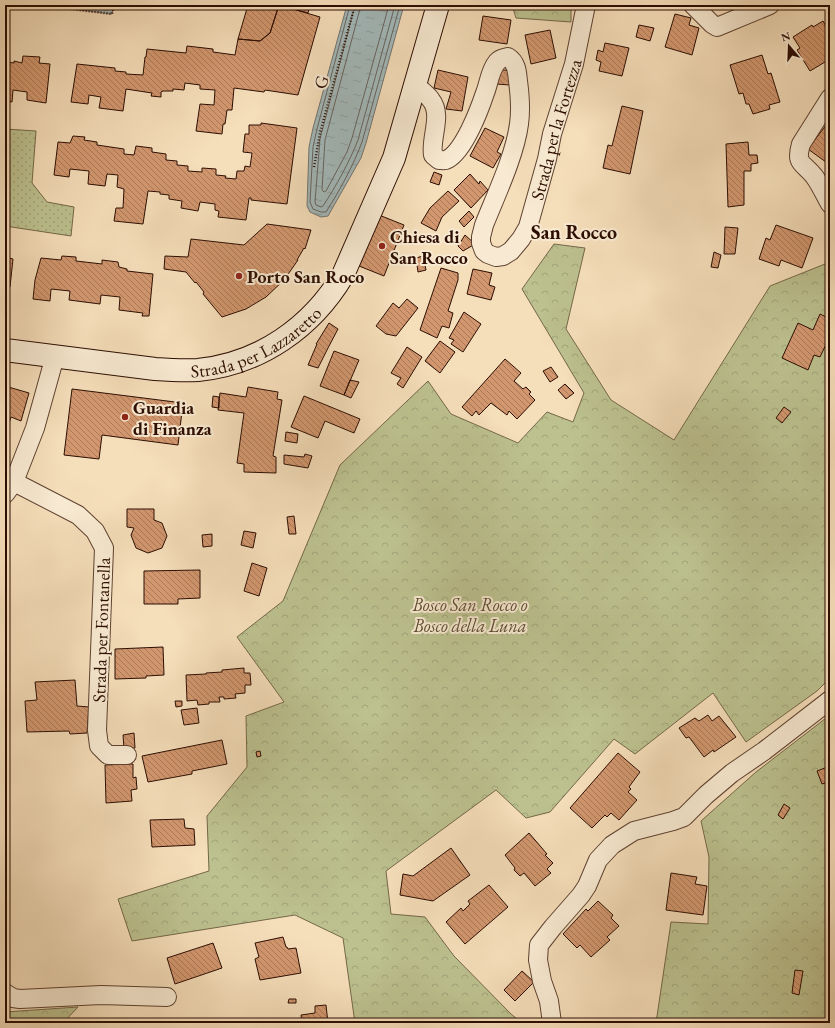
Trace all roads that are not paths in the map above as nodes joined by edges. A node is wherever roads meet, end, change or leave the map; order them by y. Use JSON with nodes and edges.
{"nodes":[{"id":1,"x":438,"y":5,"type":"edge"},
{"id":2,"x":586,"y":5,"type":"edge"},
{"id":3,"x":693,"y":5,"type":"edge"},
{"id":4,"x":770,"y":5,"type":"edge"},
{"id":5,"x":415,"y":85,"type":"junction"},
{"id":6,"x":830,"y":98,"type":"edge"},
{"id":7,"x":830,"y":204,"type":"edge"},
{"id":8,"x":5,"y":350,"type":"edge"},
{"id":9,"x":54,"y":356,"type":"junction"},
{"id":10,"x":10,"y":488,"type":"edge"},
{"id":11,"x":830,"y":700,"type":"edge"},
{"id":12,"x":127,"y":755,"type":"dead end"},
{"id":13,"x":5,"y":993,"type":"edge"},
{"id":14,"x":167,"y":998,"type":"dead end"},
{"id":15,"x":552,"y":1023,"type":"edge"}],
"edges":[{"from":1,"to":5,"type":"main road","name":"Strada per Lazzaretto"},
{"from":2,"to":5,"type":"street","name":"Strada per la Fortezza"},
{"from":3,"to":4,"type":"street"},
{"from":5,"to":9,"type":"main road","name":"Strada per Lazzaretto"},
{"from":6,"to":7,"type":"street"},
{"from":8,"to":9,"type":"main road","name":"Strada per Lazzaretto"},
{"from":9,"to":10,"type":"street","name":"Strada per Fontanella"},
{"from":10,"to":12,"type":"street","name":"Strada per Fontanella"},
{"from":11,"to":15,"type":"street"},
{"from":13,"to":14,"type":"street"}]}
